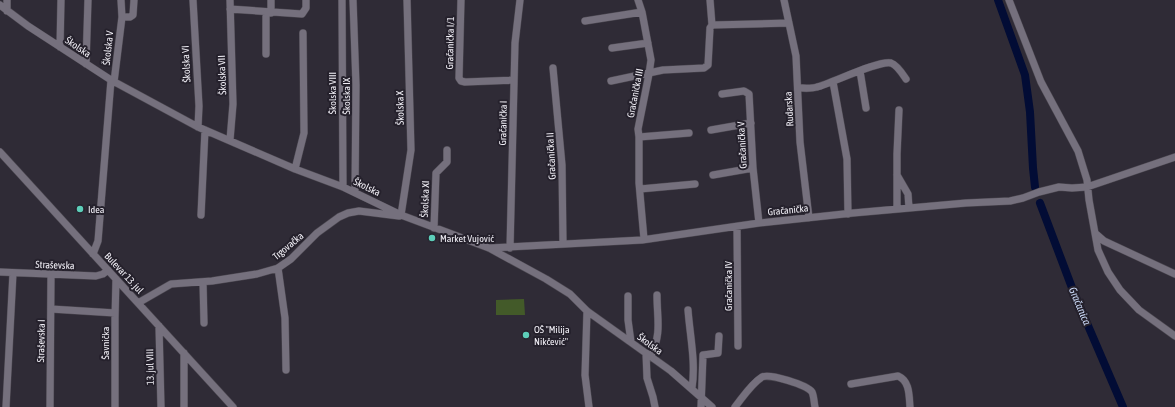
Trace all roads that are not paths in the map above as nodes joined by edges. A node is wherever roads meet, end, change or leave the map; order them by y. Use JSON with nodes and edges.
{"nodes":[{"id":1,"x":6,"y":0,"type":"edge"},
{"id":2,"x":61,"y":0,"type":"edge"},
{"id":3,"x":88,"y":0,"type":"edge"},
{"id":4,"x":121,"y":0,"type":"edge"},
{"id":5,"x":134,"y":0,"type":"edge"},
{"id":6,"x":193,"y":0,"type":"edge"},
{"id":7,"x":230,"y":0,"type":"edge"},
{"id":8,"x":271,"y":0,"type":"edge"},
{"id":9,"x":306,"y":0,"type":"edge"},
{"id":10,"x":342,"y":0,"type":"edge"},
{"id":11,"x":353,"y":0,"type":"edge"},
{"id":12,"x":407,"y":0,"type":"edge"},
{"id":13,"x":461,"y":0,"type":"edge"},
{"id":14,"x":520,"y":0,"type":"edge"},
{"id":15,"x":638,"y":0,"type":"edge"},
{"id":16,"x":710,"y":0,"type":"edge"},
{"id":17,"x":784,"y":0,"type":"edge"},
{"id":18,"x":1009,"y":0,"type":"edge"},
{"id":19,"x":0,"y":5,"type":"edge"},
{"id":20,"x":230,"y":9,"type":"junction"},
{"id":21,"x":7,"y":11,"type":"junction"},
{"id":22,"x":269,"y":12,"type":"junction"},
{"id":23,"x":642,"y":12,"type":"junction"},
{"id":24,"x":122,"y":16,"type":"junction"},
{"id":25,"x":585,"y":21,"type":"dead end"},
{"id":26,"x":790,"y":23,"type":"junction"},
{"id":27,"x":712,"y":24,"type":"junction"},
{"id":28,"x":303,"y":33,"type":"dead end"},
{"id":29,"x":648,"y":43,"type":"junction"},
{"id":30,"x":60,"y":47,"type":"junction"},
{"id":31,"x":612,"y":48,"type":"dead end"},
{"id":32,"x":266,"y":54,"type":"dead end"},
{"id":33,"x":86,"y":64,"type":"junction"},
{"id":34,"x":553,"y":68,"type":"dead end"},
{"id":35,"x":860,"y":71,"type":"junction"},
{"id":36,"x":649,"y":73,"type":"junction"},
{"id":37,"x":906,"y":78,"type":"dead end"},
{"id":38,"x":514,"y":80,"type":"junction"},
{"id":39,"x":112,"y":81,"type":"junction"},
{"id":40,"x":611,"y":81,"type":"dead end"},
{"id":41,"x":833,"y":82,"type":"junction"},
{"id":42,"x":798,"y":88,"type":"junction"},
{"id":43,"x":722,"y":94,"type":"dead end"},
{"id":44,"x":866,"y":108,"type":"dead end"},
{"id":45,"x":899,"y":110,"type":"dead end"},
{"id":46,"x":751,"y":123,"type":"junction"},
{"id":47,"x":202,"y":129,"type":"junction"},
{"id":48,"x":711,"y":130,"type":"dead end"},
{"id":49,"x":689,"y":133,"type":"dead end"},
{"id":50,"x":639,"y":137,"type":"junction"},
{"id":51,"x":230,"y":140,"type":"junction"},
{"id":52,"x":448,"y":150,"type":"dead end"},
{"id":53,"x":0,"y":152,"type":"edge"},
{"id":54,"x":1175,"y":157,"type":"edge"},
{"id":55,"x":753,"y":168,"type":"junction"},
{"id":56,"x":295,"y":169,"type":"junction"},
{"id":57,"x":713,"y":175,"type":"dead end"},
{"id":58,"x":897,"y":175,"type":"junction"},
{"id":59,"x":695,"y":184,"type":"dead end"},
{"id":60,"x":343,"y":187,"type":"junction"},
{"id":61,"x":1087,"y":187,"type":"junction"},
{"id":62,"x":640,"y":190,"type":"junction"},
{"id":63,"x":355,"y":192,"type":"junction"},
{"id":64,"x":909,"y":208,"type":"junction"},
{"id":65,"x":897,"y":209,"type":"junction"},
{"id":66,"x":848,"y":214,"type":"junction"},
{"id":67,"x":201,"y":215,"type":"dead end"},
{"id":68,"x":401,"y":215,"type":"junction"},
{"id":69,"x":809,"y":218,"type":"junction"},
{"id":70,"x":759,"y":223,"type":"junction"},
{"id":71,"x":737,"y":227,"type":"junction"},
{"id":72,"x":434,"y":228,"type":"junction"},
{"id":73,"x":1096,"y":234,"type":"junction"},
{"id":74,"x":644,"y":239,"type":"junction"},
{"id":75,"x":563,"y":244,"type":"junction"},
{"id":76,"x":489,"y":248,"type":"junction"},
{"id":77,"x":510,"y":248,"type":"junction"},
{"id":78,"x":93,"y":254,"type":"junction"},
{"id":79,"x":278,"y":268,"type":"junction"},
{"id":80,"x":108,"y":270,"type":"junction"},
{"id":81,"x":0,"y":272,"type":"edge"},
{"id":82,"x":13,"y":273,"type":"junction"},
{"id":83,"x":1175,"y":274,"type":"edge"},
{"id":84,"x":51,"y":275,"type":"junction"},
{"id":85,"x":116,"y":278,"type":"junction"},
{"id":86,"x":203,"y":282,"type":"junction"},
{"id":87,"x":657,"y":295,"type":"dead end"},
{"id":88,"x":628,"y":296,"type":"dead end"},
{"id":89,"x":138,"y":303,"type":"junction"},
{"id":90,"x":51,"y":309,"type":"junction"},
{"id":91,"x":688,"y":310,"type":"dead end"},
{"id":92,"x":587,"y":311,"type":"junction"},
{"id":93,"x":115,"y":313,"type":"junction"},
{"id":94,"x":204,"y":323,"type":"dead end"},
{"id":95,"x":159,"y":326,"type":"junction"},
{"id":96,"x":719,"y":336,"type":"dead end"},
{"id":97,"x":1175,"y":336,"type":"edge"},
{"id":98,"x":631,"y":342,"type":"junction"},
{"id":99,"x":738,"y":346,"type":"dead end"},
{"id":100,"x":184,"y":353,"type":"junction"},
{"id":101,"x":649,"y":355,"type":"junction"},
{"id":102,"x":286,"y":370,"type":"dead end"},
{"id":103,"x":851,"y":384,"type":"dead end"},
{"id":104,"x":692,"y":388,"type":"junction"},
{"id":105,"x":701,"y":397,"type":"junction"},
{"id":106,"x":6,"y":407,"type":"edge"},
{"id":107,"x":50,"y":407,"type":"edge"},
{"id":108,"x":115,"y":407,"type":"edge"},
{"id":109,"x":161,"y":407,"type":"edge"},
{"id":110,"x":184,"y":407,"type":"edge"},
{"id":111,"x":233,"y":407,"type":"edge"},
{"id":112,"x":590,"y":407,"type":"edge"},
{"id":113,"x":655,"y":407,"type":"edge"},
{"id":114,"x":701,"y":407,"type":"edge"},
{"id":115,"x":712,"y":407,"type":"edge"},
{"id":116,"x":735,"y":407,"type":"edge"},
{"id":117,"x":815,"y":407,"type":"edge"},
{"id":118,"x":910,"y":407,"type":"edge"}],
"edges":[{"from":1,"to":21,"type":"street"},
{"from":2,"to":30,"type":"street"},
{"from":3,"to":33,"type":"street"},
{"from":4,"to":24,"type":"street","name":"Školska V"},
{"from":5,"to":24,"type":"street"},
{"from":6,"to":47,"type":"street","name":"Školska VI"},
{"from":7,"to":20,"type":"street","name":"Školska VII"},
{"from":8,"to":22,"type":"street"},
{"from":9,"to":22,"type":"street"},
{"from":10,"to":60,"type":"street","name":"Školska VIII"},
{"from":11,"to":63,"type":"street","name":"Školska IX"},
{"from":12,"to":68,"type":"street","name":"Školska X"},
{"from":13,"to":38,"type":"street","name":"Gračanička I/1"},
{"from":14,"to":38,"type":"street","name":"Gračanička I"},
{"from":15,"to":23,"type":"street","name":"Gračanička III"},
{"from":16,"to":27,"type":"street"},
{"from":17,"to":26,"type":"street","name":"Rudarska"},
{"from":18,"to":61,"type":"street"},
{"from":19,"to":21,"type":"street","name":"Školska"},
{"from":20,"to":22,"type":"street"},
{"from":20,"to":51,"type":"street","name":"Školska VII"},
{"from":21,"to":30,"type":"street","name":"Školska"},
{"from":22,"to":32,"type":"street"},
{"from":23,"to":25,"type":"street"},
{"from":23,"to":29,"type":"street","name":"Gračanička III"},
{"from":24,"to":39,"type":"street","name":"Školska V"},
{"from":26,"to":27,"type":"street"},
{"from":26,"to":42,"type":"street","name":"Rudarska"},
{"from":27,"to":36,"type":"street"},
{"from":28,"to":56,"type":"street"},
{"from":29,"to":31,"type":"street"},
{"from":29,"to":36,"type":"street","name":"Gračanička III"},
{"from":30,"to":33,"type":"street","name":"Školska"},
{"from":33,"to":39,"type":"street","name":"Školska"},
{"from":34,"to":75,"type":"street","name":"Gračanička II"},
{"from":35,"to":37,"type":"street"},
{"from":35,"to":41,"type":"street"},
{"from":35,"to":44,"type":"street"},
{"from":36,"to":40,"type":"street"},
{"from":36,"to":50,"type":"street","name":"Gračanička III"},
{"from":38,"to":77,"type":"street","name":"Gračanička I"},
{"from":39,"to":47,"type":"street","name":"Školska"},
{"from":39,"to":78,"type":"street","name":"Školska V"},
{"from":41,"to":42,"type":"street"},
{"from":41,"to":66,"type":"street"},
{"from":42,"to":69,"type":"street","name":"Rudarska"},
{"from":43,"to":46,"type":"street","name":"Gračanička V"},
{"from":45,"to":58,"type":"street"},
{"from":46,"to":48,"type":"street"},
{"from":46,"to":55,"type":"street","name":"Gračanička V"},
{"from":47,"to":51,"type":"street","name":"Školska"},
{"from":47,"to":67,"type":"street","name":"Školska VI"},
{"from":49,"to":50,"type":"street"},
{"from":50,"to":62,"type":"street","name":"Gračanička III"},
{"from":51,"to":56,"type":"street","name":"Školska"},
{"from":52,"to":72,"type":"street","name":"Školska XI"},
{"from":53,"to":78,"type":"street","name":"Bulevar 13. jul"},
{"from":54,"to":61,"type":"street","name":"Gračanička"},
{"from":55,"to":57,"type":"street"},
{"from":55,"to":70,"type":"street","name":"Gračanička V"},
{"from":56,"to":60,"type":"street","name":"Školska"},
{"from":58,"to":64,"type":"street"},
{"from":58,"to":65,"type":"street"},
{"from":59,"to":62,"type":"street"},
{"from":60,"to":63,"type":"street","name":"Školska"},
{"from":61,"to":64,"type":"street","name":"Gračanička"},
{"from":61,"to":73,"type":"street"},
{"from":62,"to":74,"type":"street","name":"Gračanička III"},
{"from":63,"to":68,"type":"street","name":"Školska"},
{"from":64,"to":65,"type":"street","name":"Gračanička"},
{"from":65,"to":66,"type":"street","name":"Gračanička"},
{"from":66,"to":69,"type":"street","name":"Gračanička"},
{"from":68,"to":72,"type":"street","name":"Školska"},
{"from":68,"to":79,"type":"street","name":"Trgovačka"},
{"from":69,"to":70,"type":"street","name":"Gračanička"},
{"from":70,"to":71,"type":"street","name":"Gračanička"},
{"from":71,"to":74,"type":"street","name":"Gračanička"},
{"from":71,"to":99,"type":"street","name":"Gračanička IV"},
{"from":72,"to":76,"type":"street","name":"Školska"},
{"from":73,"to":83,"type":"street"},
{"from":73,"to":97,"type":"street"},
{"from":74,"to":75,"type":"street","name":"Gračanička"},
{"from":75,"to":77,"type":"street","name":"Gračanička"},
{"from":76,"to":77,"type":"street","name":"Gračanička"},
{"from":76,"to":92,"type":"street","name":"Školska"},
{"from":78,"to":80,"type":"street","name":"Bulevar 13. jul"},
{"from":79,"to":86,"type":"street","name":"Trgovačka"},
{"from":79,"to":102,"type":"street"},
{"from":80,"to":84,"type":"street","name":"Straševska"},
{"from":80,"to":85,"type":"street","name":"Bulevar 13. jul"},
{"from":81,"to":82,"type":"street","name":"Straševska"},
{"from":82,"to":84,"type":"street","name":"Straševska"},
{"from":82,"to":106,"type":"street"},
{"from":84,"to":90,"type":"street","name":"Straševska I"},
{"from":85,"to":89,"type":"street","name":"Bulevar 13. jul"},
{"from":85,"to":93,"type":"street","name":"Šavnička"},
{"from":86,"to":89,"type":"street","name":"Trgovačka"},
{"from":86,"to":94,"type":"street"},
{"from":87,"to":101,"type":"street"},
{"from":88,"to":98,"type":"street"},
{"from":89,"to":95,"type":"street","name":"Bulevar 13. jul"},
{"from":90,"to":93,"type":"street"},
{"from":90,"to":107,"type":"street","name":"Straševska I"},
{"from":91,"to":104,"type":"street"},
{"from":92,"to":98,"type":"street","name":"Školska"},
{"from":92,"to":112,"type":"street"},
{"from":93,"to":108,"type":"street","name":"Šavnička"},
{"from":95,"to":100,"type":"street","name":"Bulevar 13. jul"},
{"from":95,"to":109,"type":"street","name":"13. jul VIII"},
{"from":96,"to":105,"type":"street"},
{"from":98,"to":101,"type":"street","name":"Školska"},
{"from":100,"to":110,"type":"street"},
{"from":100,"to":111,"type":"street","name":"Bulevar 13. jul"},
{"from":101,"to":104,"type":"street","name":"Školska"},
{"from":101,"to":113,"type":"street"},
{"from":103,"to":118,"type":"street"},
{"from":104,"to":105,"type":"street","name":"Školska"},
{"from":105,"to":114,"type":"street"},
{"from":105,"to":115,"type":"street","name":"Školska"},
{"from":116,"to":117,"type":"street"}]}
